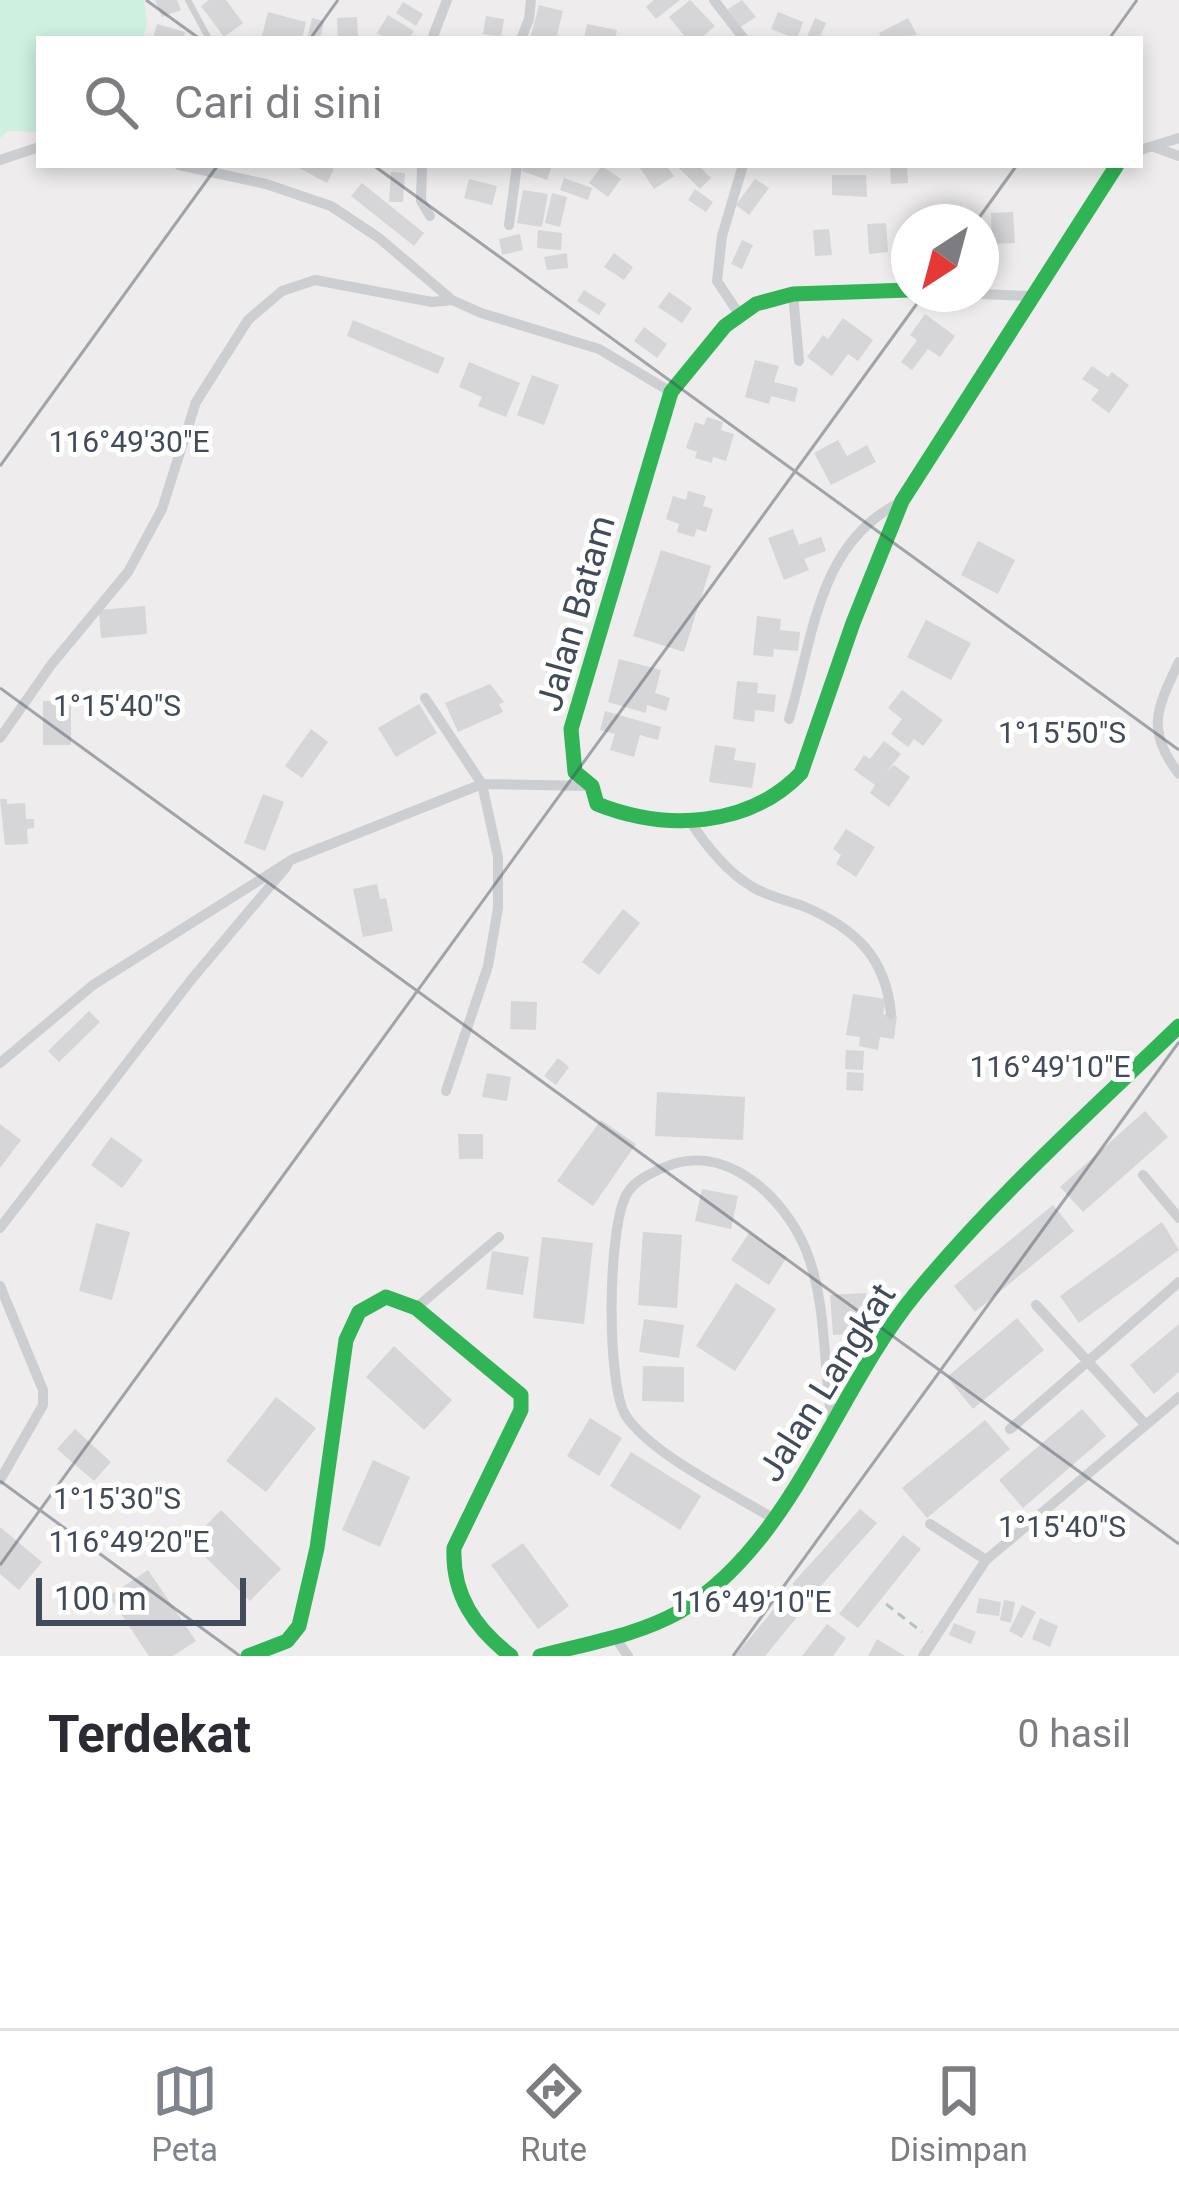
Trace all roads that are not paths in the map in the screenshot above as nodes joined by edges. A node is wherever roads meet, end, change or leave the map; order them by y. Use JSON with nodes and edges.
{"nodes":[{"id":1,"x":188,"y":0,"type":"edge"},
{"id":2,"x":446,"y":0,"type":"edge"},
{"id":3,"x":531,"y":0,"type":"edge"},
{"id":4,"x":714,"y":0,"type":"edge"},
{"id":5,"x":207,"y":36,"type":"edge"},
{"id":6,"x":433,"y":36,"type":"edge"},
{"id":7,"x":522,"y":36,"type":"edge"},
{"id":8,"x":742,"y":36,"type":"edge"},
{"id":9,"x":1179,"y":137,"type":"edge"},
{"id":10,"x":36,"y":148,"type":"edge"},
{"id":11,"x":1144,"y":148,"type":"edge"},
{"id":12,"x":1179,"y":156,"type":"edge"},
{"id":13,"x":0,"y":160,"type":"edge"},
{"id":14,"x":193,"y":168,"type":"edge"},
{"id":15,"x":422,"y":168,"type":"edge"},
{"id":16,"x":517,"y":168,"type":"edge"},
{"id":17,"x":742,"y":168,"type":"edge"},
{"id":18,"x":1115,"y":168,"type":"edge"},
{"id":19,"x":430,"y":216,"type":"dead end"},
{"id":20,"x":509,"y":225,"type":"dead end"},
{"id":21,"x":891,"y":291,"type":"edge"},
{"id":22,"x":793,"y":294,"type":"junction"},
{"id":23,"x":999,"y":295,"type":"edge"},
{"id":24,"x":1030,"y":296,"type":"junction"},
{"id":25,"x":452,"y":300,"type":"junction"},
{"id":26,"x":739,"y":314,"type":"junction"},
{"id":27,"x":799,"y":361,"type":"dead end"},
{"id":28,"x":671,"y":392,"type":"junction"},
{"id":29,"x":902,"y":501,"type":"junction"},
{"id":30,"x":1179,"y":662,"type":"edge"},
{"id":31,"x":425,"y":698,"type":"dead end"},
{"id":32,"x":789,"y":719,"type":"dead end"},
{"id":33,"x":0,"y":737,"type":"edge"},
{"id":34,"x":1179,"y":774,"type":"edge"},
{"id":35,"x":482,"y":784,"type":"junction"},
{"id":36,"x":592,"y":786,"type":"junction"},
{"id":37,"x":688,"y":818,"type":"junction"},
{"id":38,"x":293,"y":860,"type":"junction"},
{"id":39,"x":891,"y":1014,"type":"dead end"},
{"id":40,"x":1179,"y":1027,"type":"edge"},
{"id":41,"x":0,"y":1063,"type":"edge"},
{"id":42,"x":446,"y":1091,"type":"dead end"},
{"id":43,"x":1143,"y":1175,"type":"dead end"},
{"id":44,"x":1179,"y":1218,"type":"edge"},
{"id":45,"x":0,"y":1228,"type":"edge"},
{"id":46,"x":499,"y":1238,"type":"dead end"},
{"id":47,"x":1179,"y":1282,"type":"edge"},
{"id":48,"x":0,"y":1286,"type":"edge"},
{"id":49,"x":1036,"y":1305,"type":"dead end"},
{"id":50,"x":416,"y":1308,"type":"junction"},
{"id":51,"x":1089,"y":1359,"type":"junction"},
{"id":52,"x":1179,"y":1397,"type":"edge"},
{"id":53,"x":832,"y":1421,"type":"junction"},
{"id":54,"x":1144,"y":1424,"type":"junction"},
{"id":55,"x":1010,"y":1429,"type":"dead end"},
{"id":56,"x":0,"y":1480,"type":"edge"},
{"id":57,"x":774,"y":1519,"type":"junction"},
{"id":58,"x":930,"y":1524,"type":"dead end"},
{"id":59,"x":986,"y":1560,"type":"junction"},
{"id":60,"x":617,"y":1640,"type":"junction"},
{"id":61,"x":488,"y":1648,"type":"edge"},
{"id":62,"x":248,"y":1656,"type":"edge"},
{"id":63,"x":511,"y":1656,"type":"edge"},
{"id":64,"x":540,"y":1656,"type":"edge"},
{"id":65,"x":628,"y":1656,"type":"edge"},
{"id":66,"x":923,"y":1656,"type":"edge"}],
"edges":[{"from":1,"to":5,"type":"lane"},
{"from":2,"to":6,"type":"street"},
{"from":3,"to":7,"type":"street"},
{"from":4,"to":8,"type":"street"},
{"from":9,"to":11,"type":"street"},
{"from":10,"to":13,"type":"street"},
{"from":11,"to":12,"type":"street"},
{"from":14,"to":25,"type":"street"},
{"from":15,"to":19,"type":"street"},
{"from":16,"to":20,"type":"street"},
{"from":17,"to":26,"type":"street"},
{"from":18,"to":24,"type":"street"},
{"from":21,"to":22,"type":"street","name":"Jalan Batam"},
{"from":22,"to":26,"type":"street","name":"Jalan Batam"},
{"from":22,"to":27,"type":"street"},
{"from":23,"to":24,"type":"street"},
{"from":24,"to":29,"type":"street"},
{"from":25,"to":28,"type":"street"},
{"from":25,"to":33,"type":"street"},
{"from":26,"to":28,"type":"street","name":"Jalan Batam"},
{"from":28,"to":36,"type":"street","name":"Jalan Batam"},
{"from":29,"to":32,"type":"street"},
{"from":29,"to":37,"type":"street"},
{"from":30,"to":34,"type":"street"},
{"from":31,"to":35,"type":"street"},
{"from":35,"to":36,"type":"street"},
{"from":35,"to":38,"type":"street"},
{"from":35,"to":42,"type":"street"},
{"from":36,"to":37,"type":"street"},
{"from":37,"to":39,"type":"street"},
{"from":38,"to":41,"type":"street"},
{"from":38,"to":45,"type":"street"},
{"from":40,"to":53,"type":"street","name":"Jalan Langkat"},
{"from":43,"to":44,"type":"street"},
{"from":46,"to":50,"type":"street"},
{"from":47,"to":51,"type":"street"},
{"from":48,"to":56,"type":"street"},
{"from":49,"to":51,"type":"street"},
{"from":50,"to":61,"type":"street"},
{"from":50,"to":62,"type":"street"},
{"from":51,"to":54,"type":"street"},
{"from":51,"to":55,"type":"street"},
{"from":52,"to":54,"type":"street"},
{"from":53,"to":57,"type":"street","name":"Jalan Langkat"},
{"from":53,"to":57,"type":"street"},
{"from":54,"to":59,"type":"street"},
{"from":57,"to":60,"type":"street","name":"Jalan Langkat"},
{"from":58,"to":59,"type":"street"},
{"from":59,"to":66,"type":"street"},
{"from":60,"to":64,"type":"street","name":"Jalan Langkat"},
{"from":60,"to":65,"type":"street"},
{"from":61,"to":63,"type":"street"}]}
